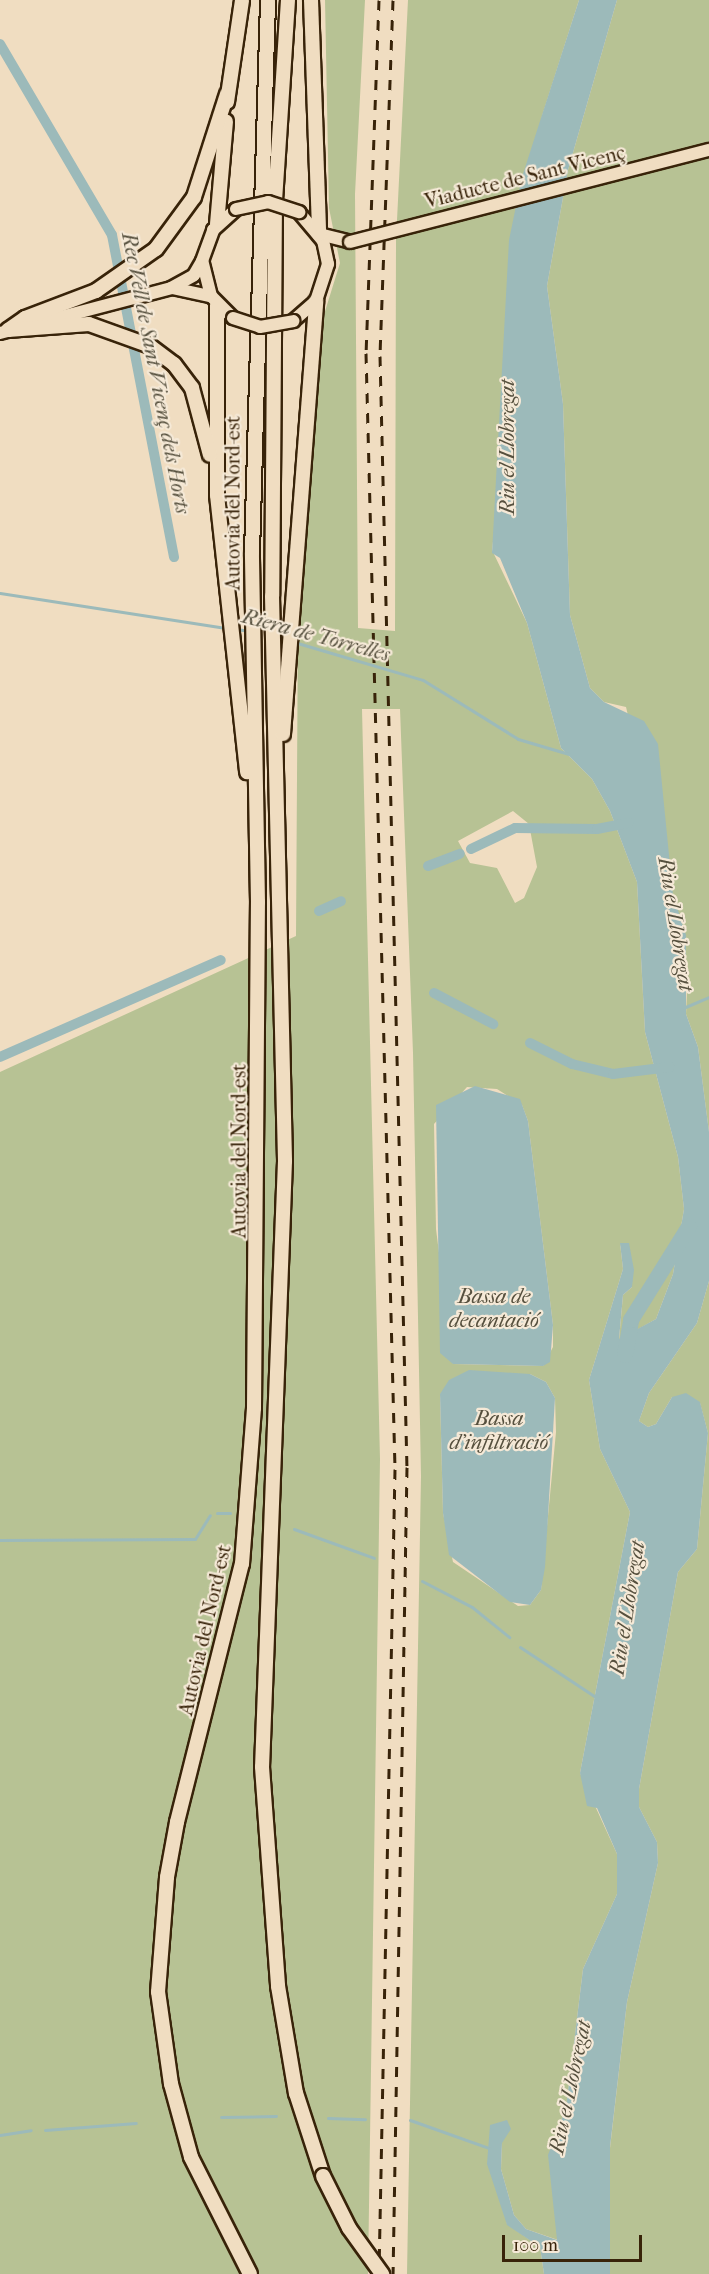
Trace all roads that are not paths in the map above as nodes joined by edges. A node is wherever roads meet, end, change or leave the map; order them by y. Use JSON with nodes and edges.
{"nodes":[{"id":1,"x":242,"y":0,"type":"edge"},
{"id":2,"x":268,"y":0,"type":"edge"},
{"id":3,"x":288,"y":0,"type":"edge"},
{"id":4,"x":311,"y":0,"type":"edge"},
{"id":5,"x":227,"y":94,"type":"junction"},
{"id":6,"x":709,"y":150,"type":"edge"},
{"id":7,"x":217,"y":224,"type":"junction"},
{"id":8,"x":319,"y":234,"type":"junction"},
{"id":9,"x":350,"y":242,"type":"junction"},
{"id":10,"x":202,"y":261,"type":"junction"},
{"id":11,"x":328,"y":264,"type":"junction"},
{"id":12,"x":171,"y":288,"type":"junction"},
{"id":13,"x":214,"y":300,"type":"junction"},
{"id":14,"x":316,"y":301,"type":"junction"},
{"id":15,"x":4,"y":332,"type":"edge"},
{"id":16,"x":217,"y":495,"type":"junction"},
{"id":17,"x":276,"y":750,"type":"junction"},
{"id":18,"x":255,"y":814,"type":"junction"},
{"id":19,"x":250,"y":2274,"type":"edge"},
{"id":20,"x":382,"y":2274,"type":"edge"}],
"edges":[{"from":1,"to":5,"type":"highway"},
{"from":2,"to":18,"type":"highway","name":"Autovia del Nord-est"},
{"from":3,"to":17,"type":"highway","name":"Autovia del Nord-est"},
{"from":4,"to":8,"type":"highway"},
{"from":5,"to":7,"type":"highway"},
{"from":5,"to":15,"type":"highway"},
{"from":6,"to":9,"type":"main road","name":"Viaducte de Sant Vicenç","bridge":true},
{"from":7,"to":8,"type":"main road","bridge":true},
{"from":7,"to":10,"type":"main road"},
{"from":8,"to":9,"type":"main road","name":"Viaducte de Sant Vicenç"},
{"from":8,"to":11,"type":"main road"},
{"from":9,"to":11,"type":"main road"},
{"from":10,"to":12,"type":"main road"},
{"from":10,"to":13,"type":"main road"},
{"from":11,"to":14,"type":"main road"},
{"from":12,"to":13,"type":"main road"},
{"from":12,"to":15,"type":"main road"},
{"from":13,"to":14,"type":"main road","bridge":true},
{"from":13,"to":16,"type":"highway"},
{"from":14,"to":17,"type":"highway"},
{"from":15,"to":16,"type":"highway"},
{"from":16,"to":18,"type":"highway"},
{"from":17,"to":20,"type":"highway","name":"Autovia del Nord-est","bridge":true},
{"from":18,"to":19,"type":"highway","name":"Autovia del Nord-est"}]}
